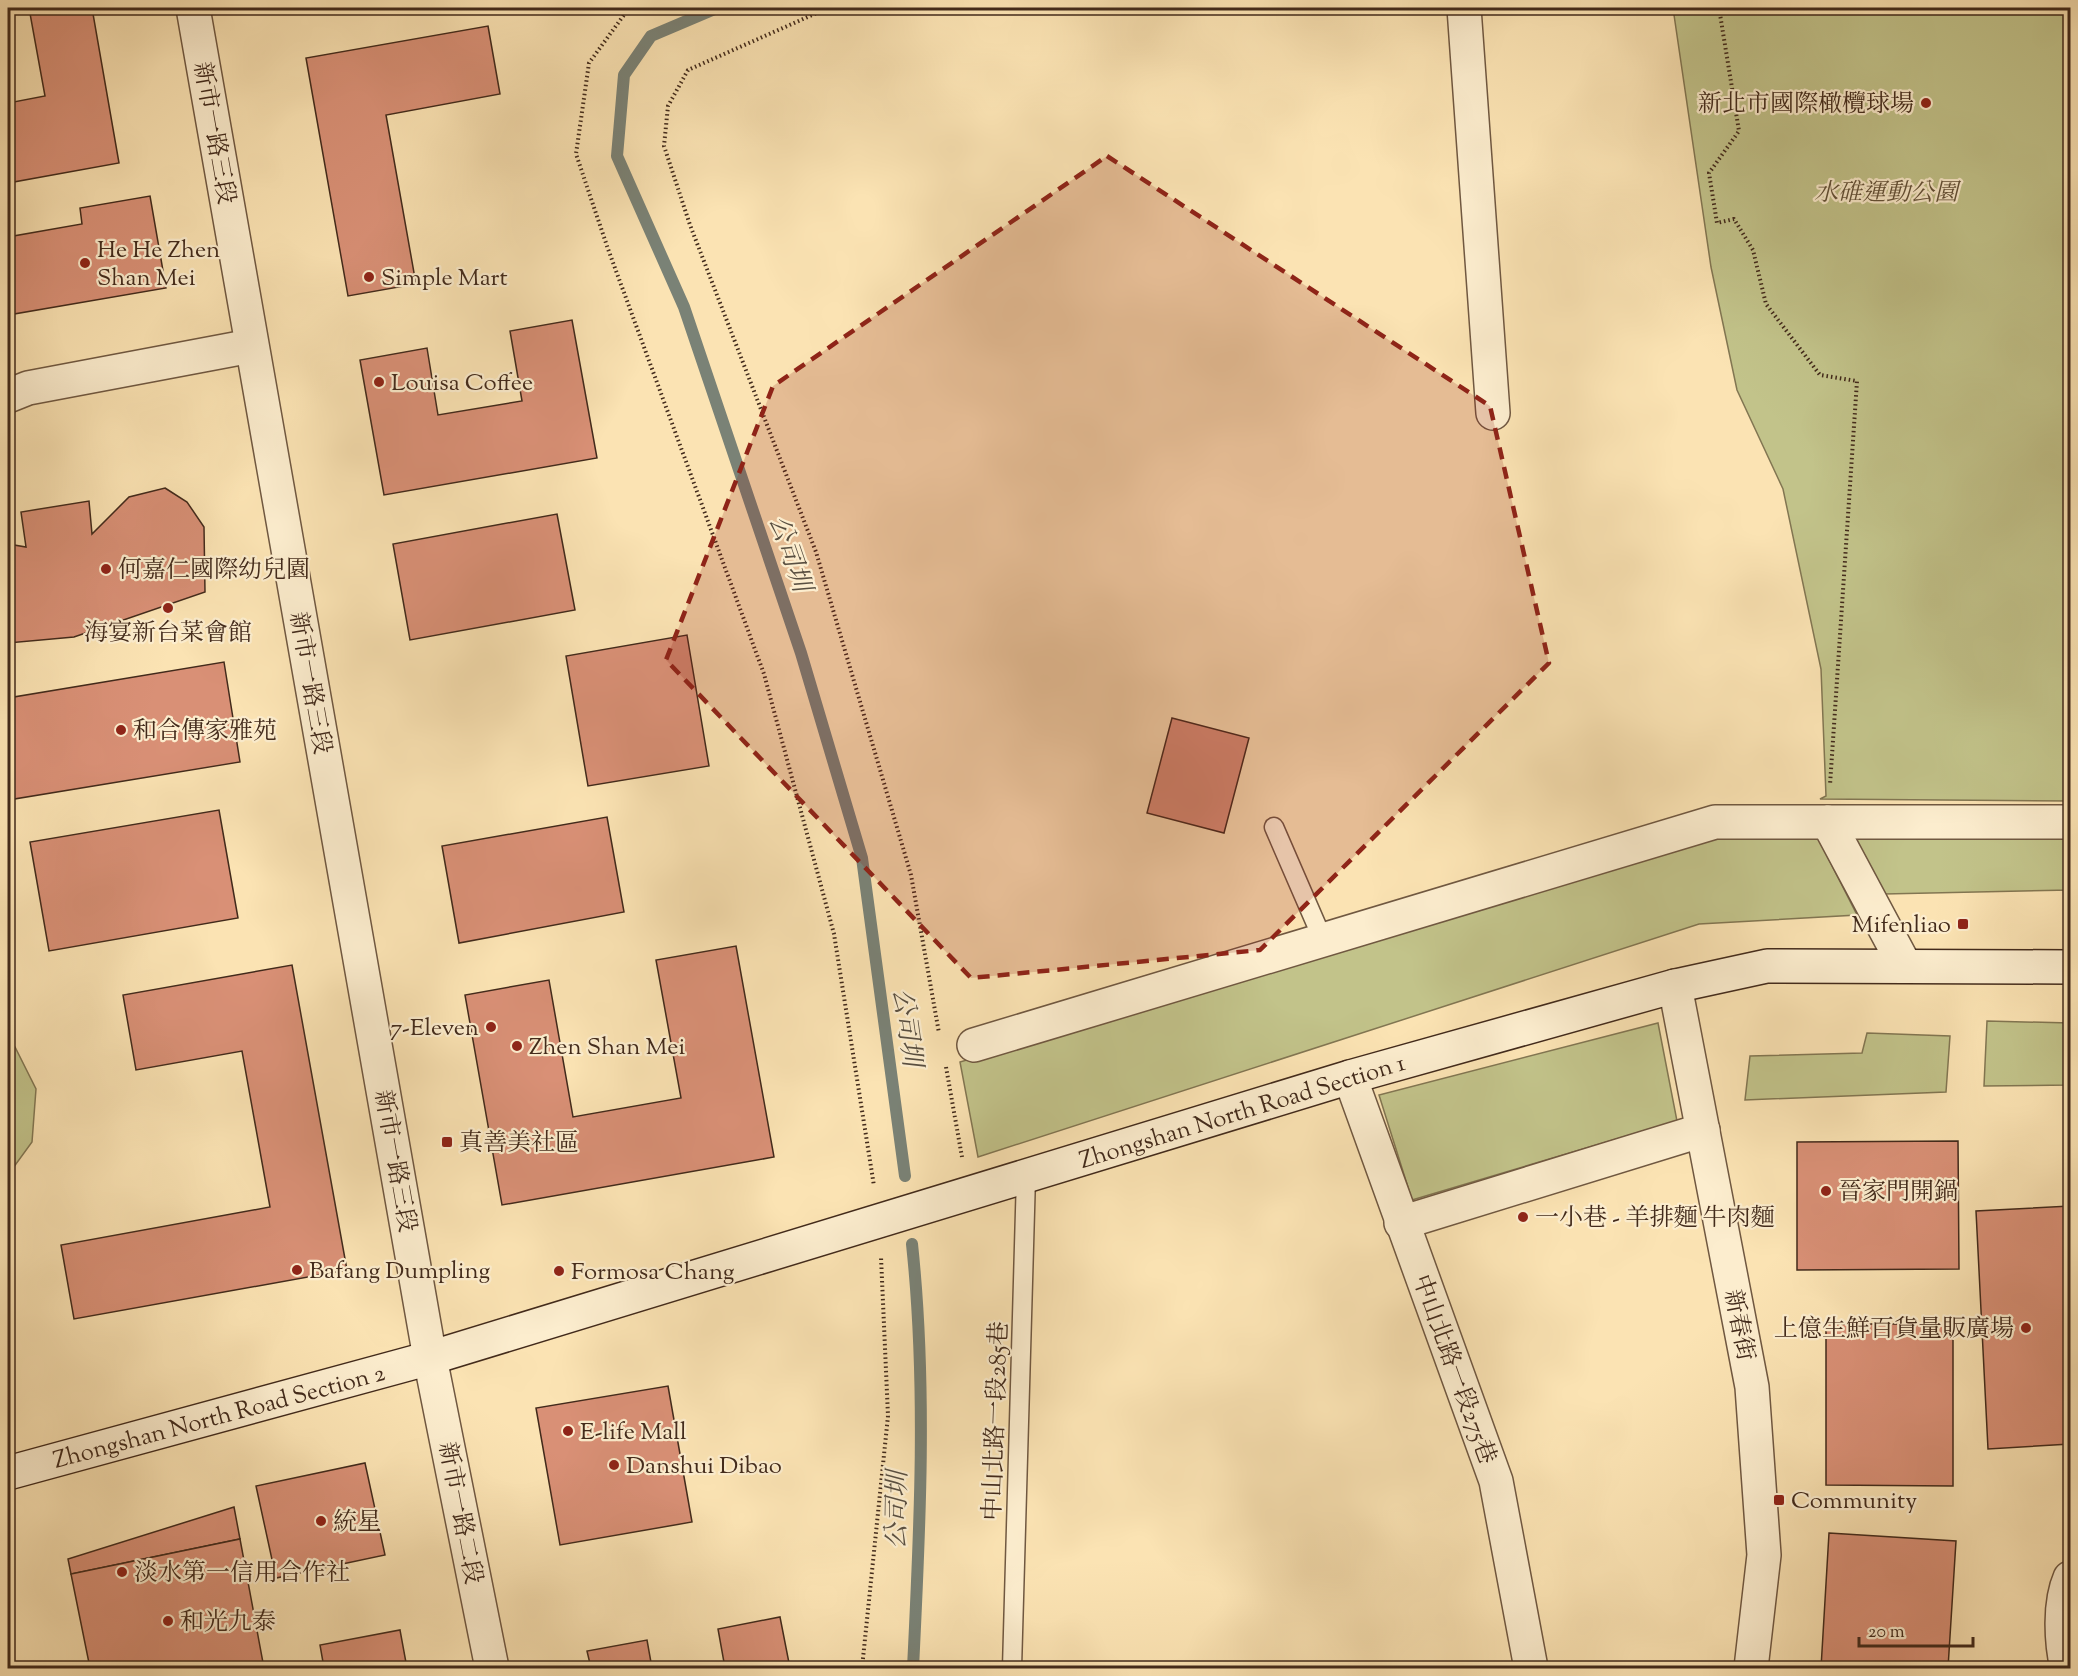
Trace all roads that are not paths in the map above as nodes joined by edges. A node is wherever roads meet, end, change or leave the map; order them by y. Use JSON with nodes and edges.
{"nodes":[{"id":1,"x":193,"y":8,"type":"edge"},
{"id":2,"x":1464,"y":8,"type":"edge"},
{"id":3,"x":251,"y":346,"type":"junction"},
{"id":4,"x":8,"y":396,"type":"edge"},
{"id":5,"x":1493,"y":413,"type":"dead end"},
{"id":6,"x":1828,"y":822,"type":"junction"},
{"id":7,"x":2070,"y":822,"type":"edge"},
{"id":8,"x":1274,"y":828,"type":"dead end"},
{"id":9,"x":1323,"y":940,"type":"junction"},
{"id":10,"x":1905,"y":966,"type":"junction"},
{"id":11,"x":2070,"y":967,"type":"edge"},
{"id":12,"x":1675,"y":986,"type":"junction"},
{"id":13,"x":974,"y":1045,"type":"dead end"},
{"id":14,"x":1350,"y":1077,"type":"junction"},
{"id":15,"x":1703,"y":1130,"type":"junction"},
{"id":16,"x":1026,"y":1176,"type":"junction"},
{"id":17,"x":1401,"y":1223,"type":"junction"},
{"id":18,"x":430,"y":1358,"type":"junction"},
{"id":19,"x":8,"y":1473,"type":"edge"},
{"id":20,"x":2070,"y":1578,"type":"edge"},
{"id":21,"x":492,"y":1668,"type":"edge"},
{"id":22,"x":1012,"y":1668,"type":"edge"},
{"id":23,"x":1531,"y":1668,"type":"edge"},
{"id":24,"x":1751,"y":1668,"type":"edge"},
{"id":25,"x":2067,"y":1668,"type":"edge"}],
"edges":[{"from":1,"to":3,"type":"street","name":"新市一路三段"},
{"from":2,"to":5,"type":"street"},
{"from":3,"to":4,"type":"street"},
{"from":3,"to":18,"type":"street","name":"新市一路三段"},
{"from":6,"to":7,"type":"street"},
{"from":6,"to":9,"type":"street"},
{"from":6,"to":10,"type":"street"},
{"from":8,"to":9,"type":"lane"},
{"from":9,"to":13,"type":"street"},
{"from":10,"to":11,"type":"street","name":"Zhongshan North Road Section 1"},
{"from":10,"to":12,"type":"street","name":"Zhongshan North Road Section 1"},
{"from":12,"to":14,"type":"street","name":"Zhongshan North Road Section 1"},
{"from":12,"to":15,"type":"street","name":"新春街"},
{"from":14,"to":16,"type":"street","name":"Zhongshan North Road Section 1"},
{"from":14,"to":17,"type":"street","name":"中山北路一段275巷"},
{"from":15,"to":17,"type":"street"},
{"from":15,"to":24,"type":"street","name":"新春街"},
{"from":16,"to":18,"type":"street","name":"Zhongshan North Road Section 1"},
{"from":16,"to":22,"type":"lane","name":"中山北路一段285巷"},
{"from":17,"to":23,"type":"street","name":"中山北路一段275巷"},
{"from":18,"to":19,"type":"street","name":"Zhongshan North Road Section 2"},
{"from":18,"to":21,"type":"street","name":"新市一路二段"},
{"from":20,"to":25,"type":"street"}]}
